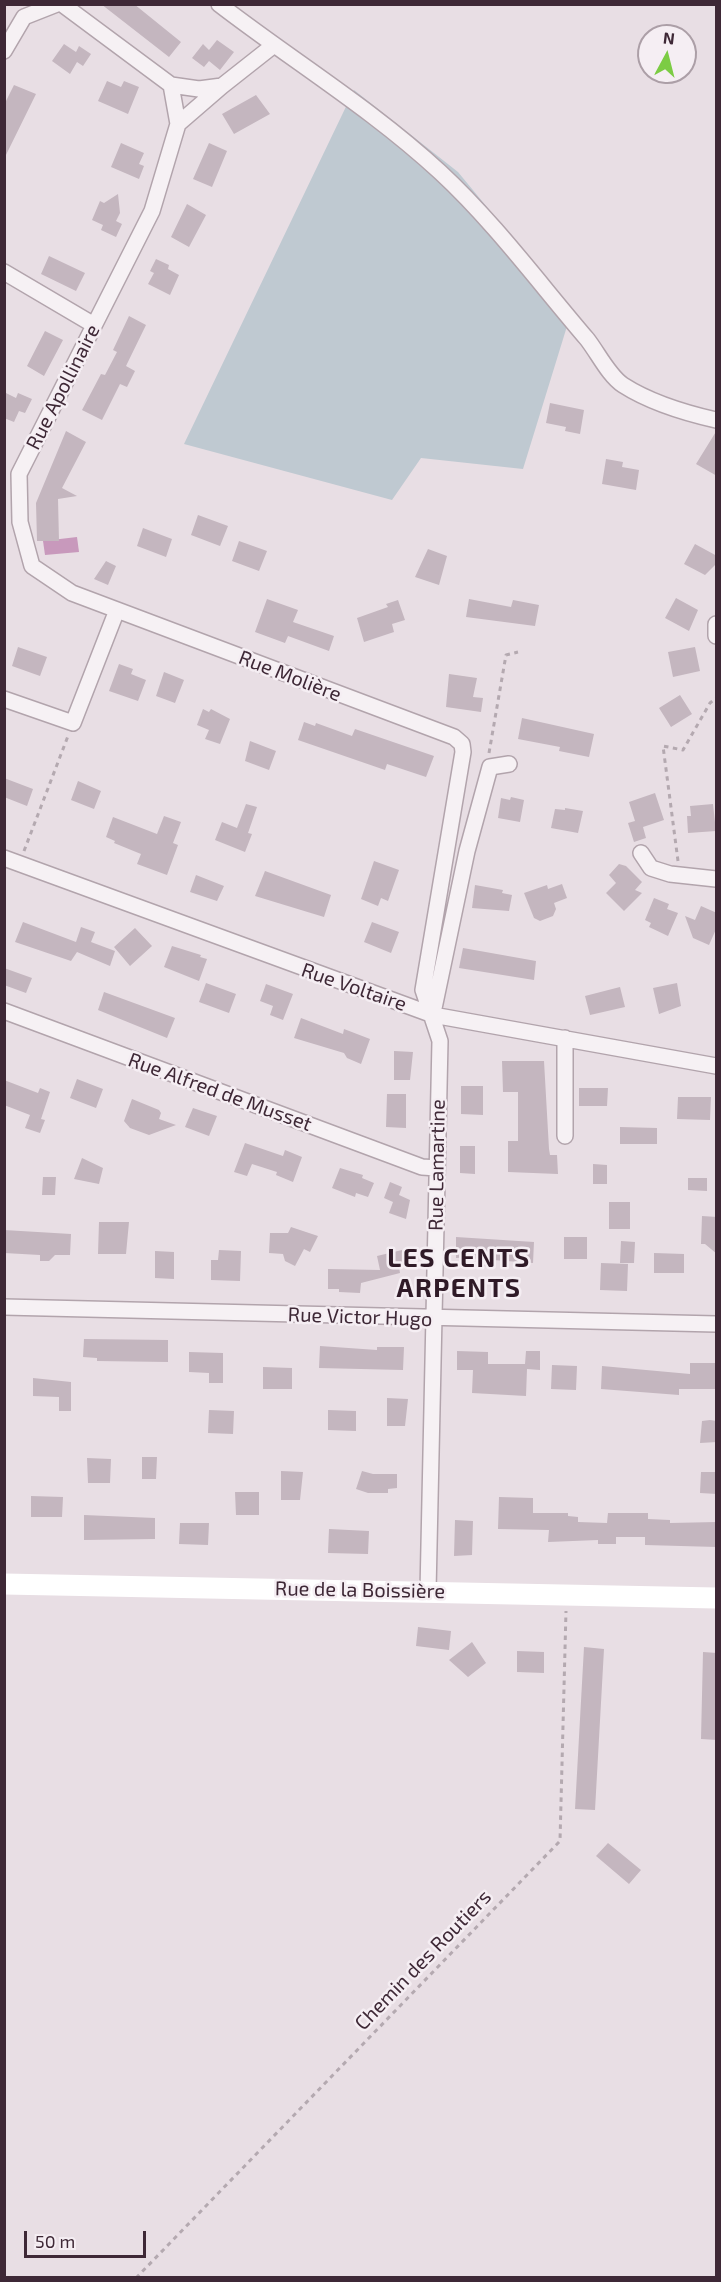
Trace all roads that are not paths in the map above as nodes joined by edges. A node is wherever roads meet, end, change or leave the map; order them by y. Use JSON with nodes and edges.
{"nodes":[{"id":1,"x":57,"y":4,"type":"edge"},
{"id":2,"x":63,"y":4,"type":"edge"},
{"id":3,"x":219,"y":4,"type":"edge"},
{"id":4,"x":25,"y":11,"type":"edge"},
{"id":5,"x":274,"y":45,"type":"junction"},
{"id":6,"x":4,"y":51,"type":"edge"},
{"id":7,"x":171,"y":85,"type":"junction"},
{"id":8,"x":222,"y":86,"type":"junction"},
{"id":9,"x":178,"y":124,"type":"junction"},
{"id":10,"x":4,"y":272,"type":"edge"},
{"id":11,"x":94,"y":326,"type":"junction"},
{"id":12,"x":717,"y":420,"type":"edge"},
{"id":13,"x":4,"y":466,"type":"edge"},
{"id":14,"x":19,"y":474,"type":"junction"},
{"id":15,"x":117,"y":610,"type":"junction"},
{"id":16,"x":717,"y":624,"type":"edge"},
{"id":17,"x":717,"y":636,"type":"edge"},
{"id":18,"x":4,"y":699,"type":"edge"},
{"id":19,"x":462,"y":744,"type":"joint"},
{"id":20,"x":509,"y":764,"type":"dead end"},
{"id":21,"x":641,"y":853,"type":"dead end"},
{"id":22,"x":4,"y":858,"type":"edge"},
{"id":23,"x":717,"y":879,"type":"edge"},
{"id":24,"x":430,"y":950,"type":"junction"},
{"id":25,"x":446,"y":954,"type":"junction"},
{"id":26,"x":4,"y":1011,"type":"edge"},
{"id":27,"x":433,"y":1015,"type":"junction"},
{"id":28,"x":565,"y":1038,"type":"junction"},
{"id":29,"x":717,"y":1066,"type":"edge"},
{"id":30,"x":565,"y":1136,"type":"dead end"},
{"id":31,"x":437,"y":1168,"type":"junction"},
{"id":32,"x":4,"y":1307,"type":"edge"},
{"id":33,"x":432,"y":1319,"type":"junction"},
{"id":34,"x":717,"y":1324,"type":"edge"},
{"id":35,"x":4,"y":1584,"type":"edge"},
{"id":36,"x":428,"y":1591,"type":"junction"},
{"id":37,"x":717,"y":1598,"type":"edge"}],
"edges":[{"from":1,"to":4,"type":"street"},
{"from":2,"to":7,"type":"street"},
{"from":3,"to":5,"type":"street"},
{"from":4,"to":6,"type":"street"},
{"from":5,"to":8,"type":"street"},
{"from":5,"to":12,"type":"street"},
{"from":7,"to":8,"type":"street"},
{"from":7,"to":9,"type":"street"},
{"from":8,"to":9,"type":"street"},
{"from":9,"to":11,"type":"street","name":"Rue Apollinaire"},
{"from":10,"to":11,"type":"street"},
{"from":11,"to":14,"type":"street","name":"Rue Apollinaire"},
{"from":13,"to":14,"type":"street"},
{"from":14,"to":15,"type":"street","name":"Rue Apollinaire"},
{"from":15,"to":18,"type":"street"},
{"from":15,"to":19,"type":"street","name":"Rue Molière"},
{"from":16,"to":17,"type":"street"},
{"from":19,"to":24,"type":"street","name":"Rue Lamartine"},
{"from":20,"to":25,"type":"street"},
{"from":21,"to":23,"type":"street"},
{"from":22,"to":27,"type":"street","name":"Rue Voltaire"},
{"from":24,"to":25,"type":"street"},
{"from":24,"to":27,"type":"street","name":"Rue Lamartine"},
{"from":25,"to":27,"type":"street"},
{"from":26,"to":31,"type":"street","name":"Rue Alfred de Musset"},
{"from":27,"to":28,"type":"street","name":"Rue Voltaire"},
{"from":27,"to":31,"type":"street","name":"Rue Lamartine"},
{"from":28,"to":29,"type":"street","name":"Rue Voltaire"},
{"from":28,"to":30,"type":"street"},
{"from":31,"to":33,"type":"street","name":"Rue Lamartine"},
{"from":32,"to":33,"type":"street","name":"Rue Victor Hugo"},
{"from":33,"to":34,"type":"street","name":"Rue Victor Hugo"},
{"from":33,"to":36,"type":"street","name":"Rue Lamartine"},
{"from":35,"to":36,"type":"main road","name":"Rue de la Boissière"},
{"from":36,"to":37,"type":"main road","name":"Rue de la Boissière"}]}
